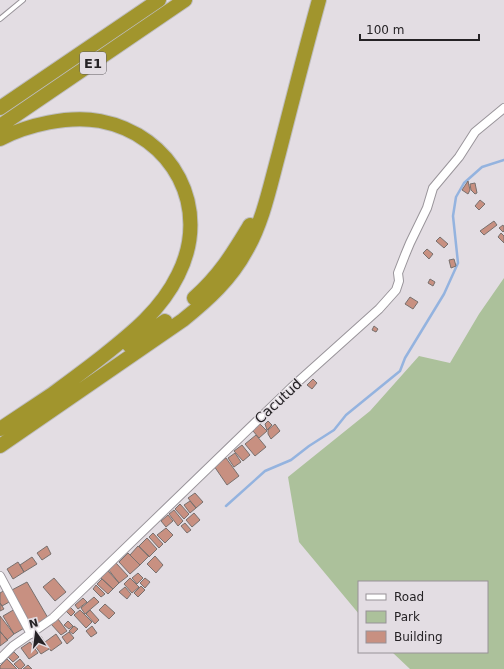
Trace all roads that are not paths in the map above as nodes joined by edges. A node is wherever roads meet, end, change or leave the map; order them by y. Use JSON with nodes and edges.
{"nodes":[{"id":1,"x":23,"y":0,"type":"edge"},
{"id":2,"x":159,"y":0,"type":"edge"},
{"id":3,"x":185,"y":0,"type":"edge"},
{"id":4,"x":319,"y":0,"type":"edge"},
{"id":5,"x":0,"y":19,"type":"edge"},
{"id":6,"x":0,"y":108,"type":"edge"},
{"id":7,"x":504,"y":108,"type":"edge"},
{"id":8,"x":0,"y":126,"type":"edge"},
{"id":9,"x":0,"y":139,"type":"edge"},
{"id":10,"x":268,"y":195,"type":"junction"},
{"id":11,"x":47,"y":398,"type":"junction"},
{"id":12,"x":0,"y":429,"type":"edge"},
{"id":13,"x":0,"y":446,"type":"edge"},
{"id":14,"x":0,"y":576,"type":"edge"},
{"id":15,"x":31,"y":634,"type":"junction"},
{"id":16,"x":0,"y":659,"type":"edge"}],
"edges":[{"from":1,"to":5,"type":"lane"},
{"from":2,"to":6,"type":"highway","number":"E1"},
{"from":3,"to":8,"type":"highway","number":"E1"},
{"from":4,"to":10,"type":"highway"},
{"from":7,"to":15,"type":"street","name":"Cacutud"},
{"from":9,"to":11,"type":"highway"},
{"from":10,"to":11,"type":"highway"},
{"from":10,"to":13,"type":"highway"},
{"from":11,"to":12,"type":"highway"},
{"from":14,"to":15,"type":"street"},
{"from":15,"to":16,"type":"street","name":"Cacutud"}]}
